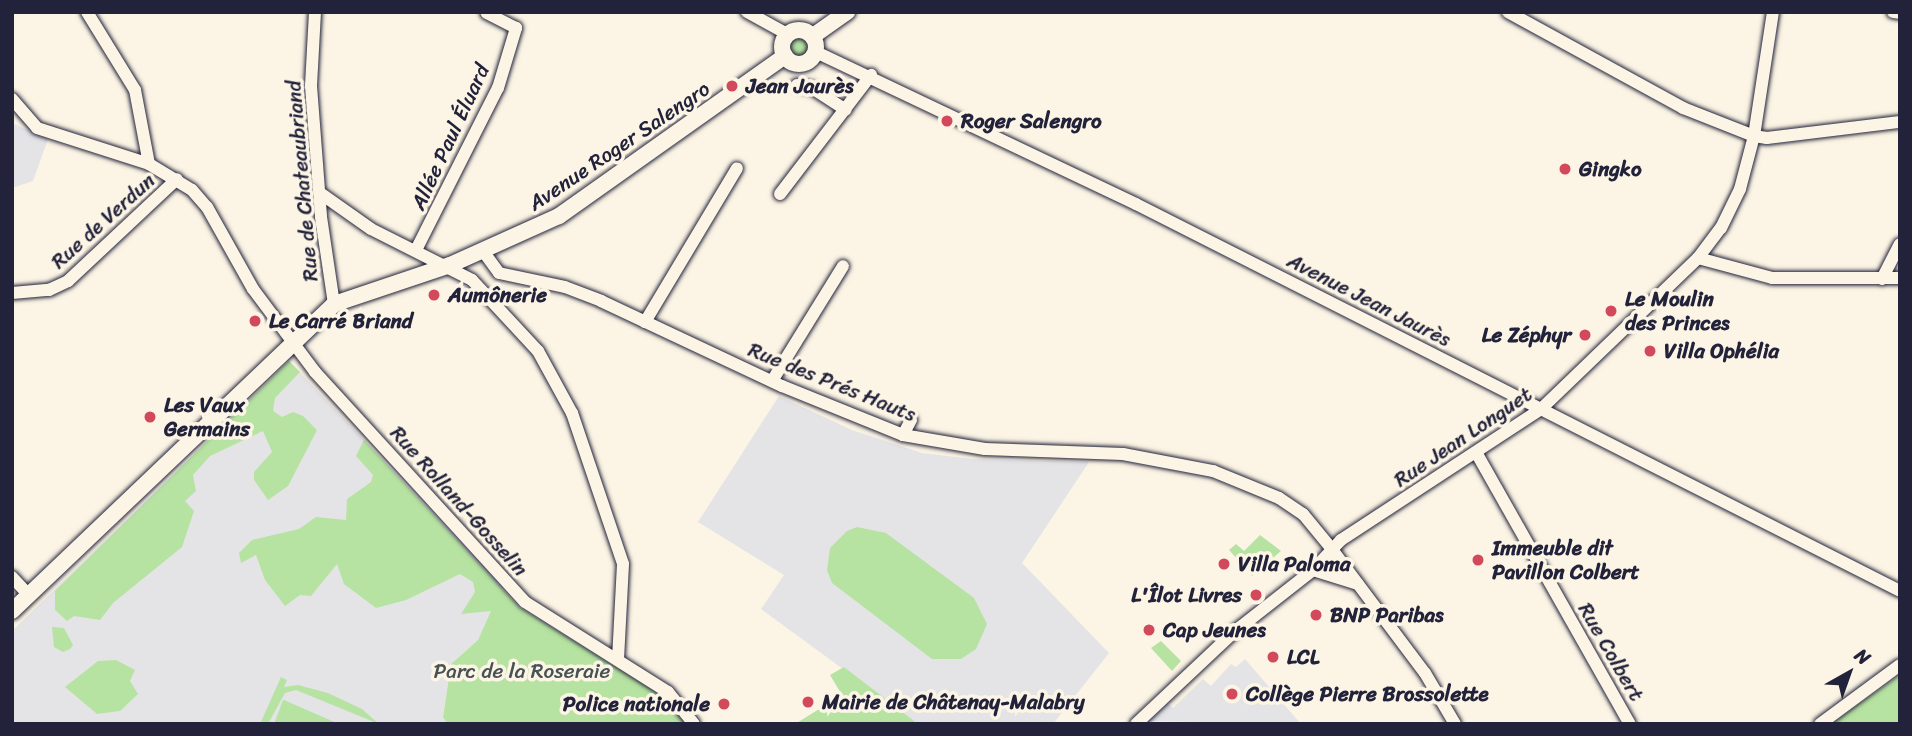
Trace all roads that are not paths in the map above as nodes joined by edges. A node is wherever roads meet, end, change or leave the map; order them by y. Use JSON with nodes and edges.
{"nodes":[{"id":1,"x":87,"y":12,"type":"edge"},
{"id":2,"x":315,"y":12,"type":"edge"},
{"id":3,"x":747,"y":12,"type":"edge"},
{"id":4,"x":847,"y":12,"type":"edge"},
{"id":5,"x":1773,"y":12,"type":"edge"},
{"id":6,"x":1892,"y":12,"type":"edge"},
{"id":7,"x":487,"y":13,"type":"edge"},
{"id":8,"x":1900,"y":13,"type":"edge"},
{"id":9,"x":1516,"y":14,"type":"edge"},
{"id":10,"x":787,"y":34,"type":"junction"},
{"id":11,"x":815,"y":44,"type":"junction"},
{"id":12,"x":785,"y":56,"type":"junction"},
{"id":13,"x":871,"y":75,"type":"junction"},
{"id":14,"x":797,"y":85,"type":"dead end"},
{"id":15,"x":12,"y":99,"type":"edge"},
{"id":16,"x":846,"y":110,"type":"junction"},
{"id":17,"x":1900,"y":122,"type":"edge"},
{"id":18,"x":1754,"y":136,"type":"junction"},
{"id":19,"x":149,"y":164,"type":"junction"},
{"id":20,"x":737,"y":168,"type":"dead end"},
{"id":21,"x":177,"y":179,"type":"junction"},
{"id":22,"x":320,"y":193,"type":"junction"},
{"id":23,"x":780,"y":194,"type":"dead end"},
{"id":24,"x":1900,"y":244,"type":"edge"},
{"id":25,"x":416,"y":250,"type":"junction"},
{"id":26,"x":483,"y":251,"type":"junction"},
{"id":27,"x":1698,"y":258,"type":"junction"},
{"id":28,"x":450,"y":265,"type":"junction"},
{"id":29,"x":843,"y":266,"type":"dead end"},
{"id":30,"x":1900,"y":278,"type":"edge"},
{"id":31,"x":1882,"y":279,"type":"junction"},
{"id":32,"x":12,"y":293,"type":"edge"},
{"id":33,"x":334,"y":304,"type":"junction"},
{"id":34,"x":645,"y":322,"type":"junction"},
{"id":35,"x":294,"y":343,"type":"junction"},
{"id":36,"x":772,"y":381,"type":"junction"},
{"id":37,"x":1541,"y":409,"type":"junction"},
{"id":38,"x":911,"y":420,"type":"dead end"},
{"id":39,"x":903,"y":435,"type":"junction"},
{"id":40,"x":1477,"y":454,"type":"junction"},
{"id":41,"x":1331,"y":548,"type":"junction"},
{"id":42,"x":1313,"y":570,"type":"junction"},
{"id":43,"x":12,"y":577,"type":"edge"},
{"id":44,"x":1359,"y":584,"type":"junction"},
{"id":45,"x":1900,"y":591,"type":"edge"},
{"id":46,"x":29,"y":595,"type":"junction"},
{"id":47,"x":12,"y":611,"type":"edge"},
{"id":48,"x":618,"y":660,"type":"junction"},
{"id":49,"x":1900,"y":665,"type":"edge"},
{"id":50,"x":694,"y":724,"type":"edge"},
{"id":51,"x":1136,"y":724,"type":"edge"},
{"id":52,"x":1455,"y":724,"type":"edge"},
{"id":53,"x":1630,"y":724,"type":"edge"},
{"id":54,"x":1820,"y":724,"type":"edge"}],
"edges":[{"from":1,"to":19,"type":"street"},
{"from":2,"to":22,"type":"street","name":"Rue de Chateaubriand"},
{"from":3,"to":10,"type":"street"},
{"from":4,"to":11,"type":"main road"},
{"from":5,"to":18,"type":"street","name":"Rue Jean Longuet"},
{"from":6,"to":8,"type":"street"},
{"from":7,"to":25,"type":"street","name":"Allée Paul Éluard"},
{"from":9,"to":18,"type":"street"},
{"from":10,"to":11,"type":"main road"},
{"from":10,"to":12,"type":"main road"},
{"from":11,"to":12,"type":"main road"},
{"from":11,"to":13,"type":"street","name":"Avenue Jean Jaurès"},
{"from":12,"to":26,"type":"main road","name":"Avenue Roger Salengro"},
{"from":13,"to":16,"type":"street"},
{"from":13,"to":37,"type":"street","name":"Avenue Jean Jaurès"},
{"from":14,"to":16,"type":"street"},
{"from":15,"to":19,"type":"street","name":"Rue Rolland-Gosselin"},
{"from":16,"to":23,"type":"street"},
{"from":17,"to":18,"type":"street"},
{"from":18,"to":27,"type":"street","name":"Rue Jean Longuet"},
{"from":19,"to":21,"type":"street","name":"Rue Rolland-Gosselin"},
{"from":20,"to":34,"type":"street"},
{"from":21,"to":32,"type":"street","name":"Rue de Verdun"},
{"from":21,"to":35,"type":"street","name":"Rue Rolland-Gosselin"},
{"from":22,"to":25,"type":"street"},
{"from":22,"to":33,"type":"street","name":"Rue de Chateaubriand"},
{"from":24,"to":31,"type":"street"},
{"from":25,"to":28,"type":"street"},
{"from":26,"to":28,"type":"main road","name":"Avenue Roger Salengro"},
{"from":26,"to":34,"type":"street","name":"Rue des Prés Hauts"},
{"from":27,"to":31,"type":"street"},
{"from":27,"to":37,"type":"street","name":"Rue Jean Longuet"},
{"from":28,"to":33,"type":"main road","name":"Avenue Roger Salengro"},
{"from":28,"to":48,"type":"street"},
{"from":29,"to":36,"type":"street"},
{"from":30,"to":31,"type":"street"},
{"from":33,"to":35,"type":"main road","name":"Avenue Roger Salengro"},
{"from":34,"to":36,"type":"street","name":"Rue des Prés Hauts"},
{"from":35,"to":46,"type":"main road","name":"Avenue Roger Salengro"},
{"from":35,"to":48,"type":"street","name":"Rue Rolland-Gosselin"},
{"from":36,"to":39,"type":"street","name":"Rue des Prés Hauts"},
{"from":37,"to":40,"type":"street","name":"Rue Jean Longuet"},
{"from":37,"to":45,"type":"street","name":"Avenue Jean Jaurès"},
{"from":38,"to":39,"type":"street"},
{"from":39,"to":41,"type":"street","name":"Rue des Prés Hauts"},
{"from":40,"to":41,"type":"street","name":"Rue Jean Longuet"},
{"from":40,"to":53,"type":"street","name":"Rue Colbert"},
{"from":41,"to":42,"type":"street","name":"Rue Jean Longuet"},
{"from":41,"to":44,"type":"street","name":"Rue des Prés Hauts"},
{"from":42,"to":44,"type":"street"},
{"from":42,"to":51,"type":"street","name":"Rue Jean Longuet"},
{"from":43,"to":46,"type":"street"},
{"from":44,"to":52,"type":"street","name":"Rue des Prés Hauts"},
{"from":46,"to":47,"type":"main road","name":"Avenue Roger Salengro"},
{"from":48,"to":50,"type":"street","name":"Rue Rolland-Gosselin"},
{"from":49,"to":54,"type":"street"}]}
